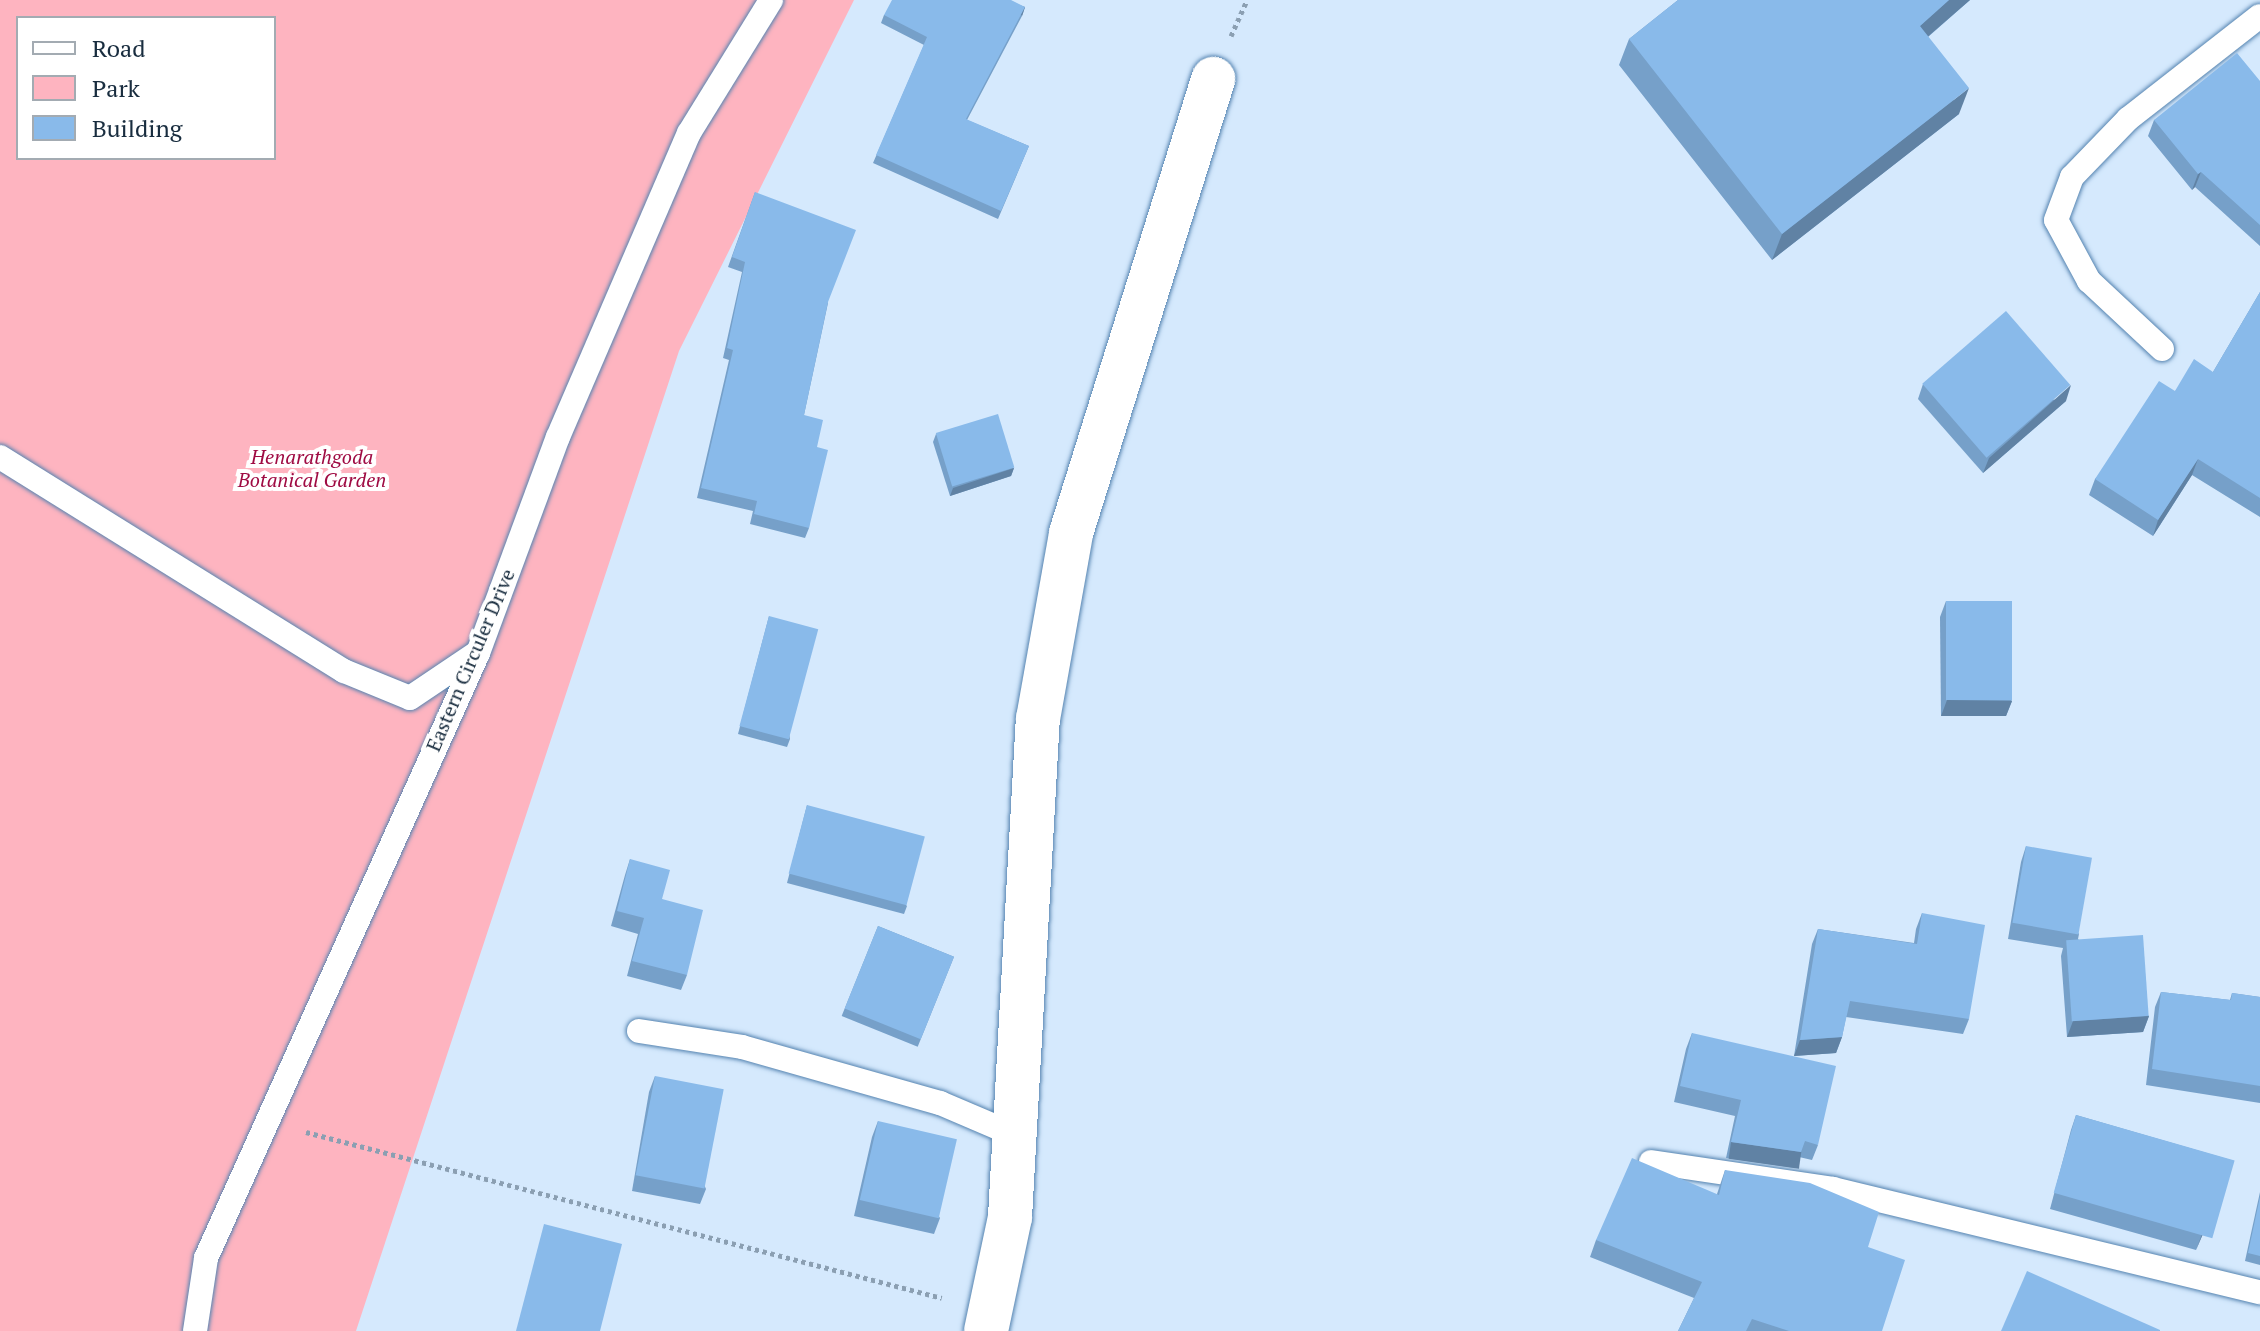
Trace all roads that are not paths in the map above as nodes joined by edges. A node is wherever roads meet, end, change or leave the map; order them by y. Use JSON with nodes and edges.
{"nodes":[{"id":1,"x":771,"y":0,"type":"edge"},
{"id":2,"x":2260,"y":16,"type":"edge"},
{"id":3,"x":1213,"y":79,"type":"dead end"},
{"id":4,"x":2162,"y":349,"type":"dead end"},
{"id":5,"x":0,"y":457,"type":"edge"},
{"id":6,"x":478,"y":653,"type":"junction"},
{"id":7,"x":639,"y":1031,"type":"dead end"},
{"id":8,"x":1015,"y":1135,"type":"junction"},
{"id":9,"x":1651,"y":1162,"type":"edge"},
{"id":10,"x":2260,"y":1292,"type":"edge"},
{"id":11,"x":988,"y":1321,"type":"edge"},
{"id":12,"x":195,"y":1331,"type":"edge"}],
"edges":[{"from":1,"to":6,"type":"lane","name":"Eastern Circuler Drive"},
{"from":2,"to":4,"type":"lane"},
{"from":3,"to":8,"type":"street"},
{"from":5,"to":6,"type":"lane"},
{"from":6,"to":12,"type":"lane","name":"Eastern Circuler Drive"},
{"from":7,"to":8,"type":"lane"},
{"from":8,"to":11,"type":"street"},
{"from":9,"to":10,"type":"lane"}]}
